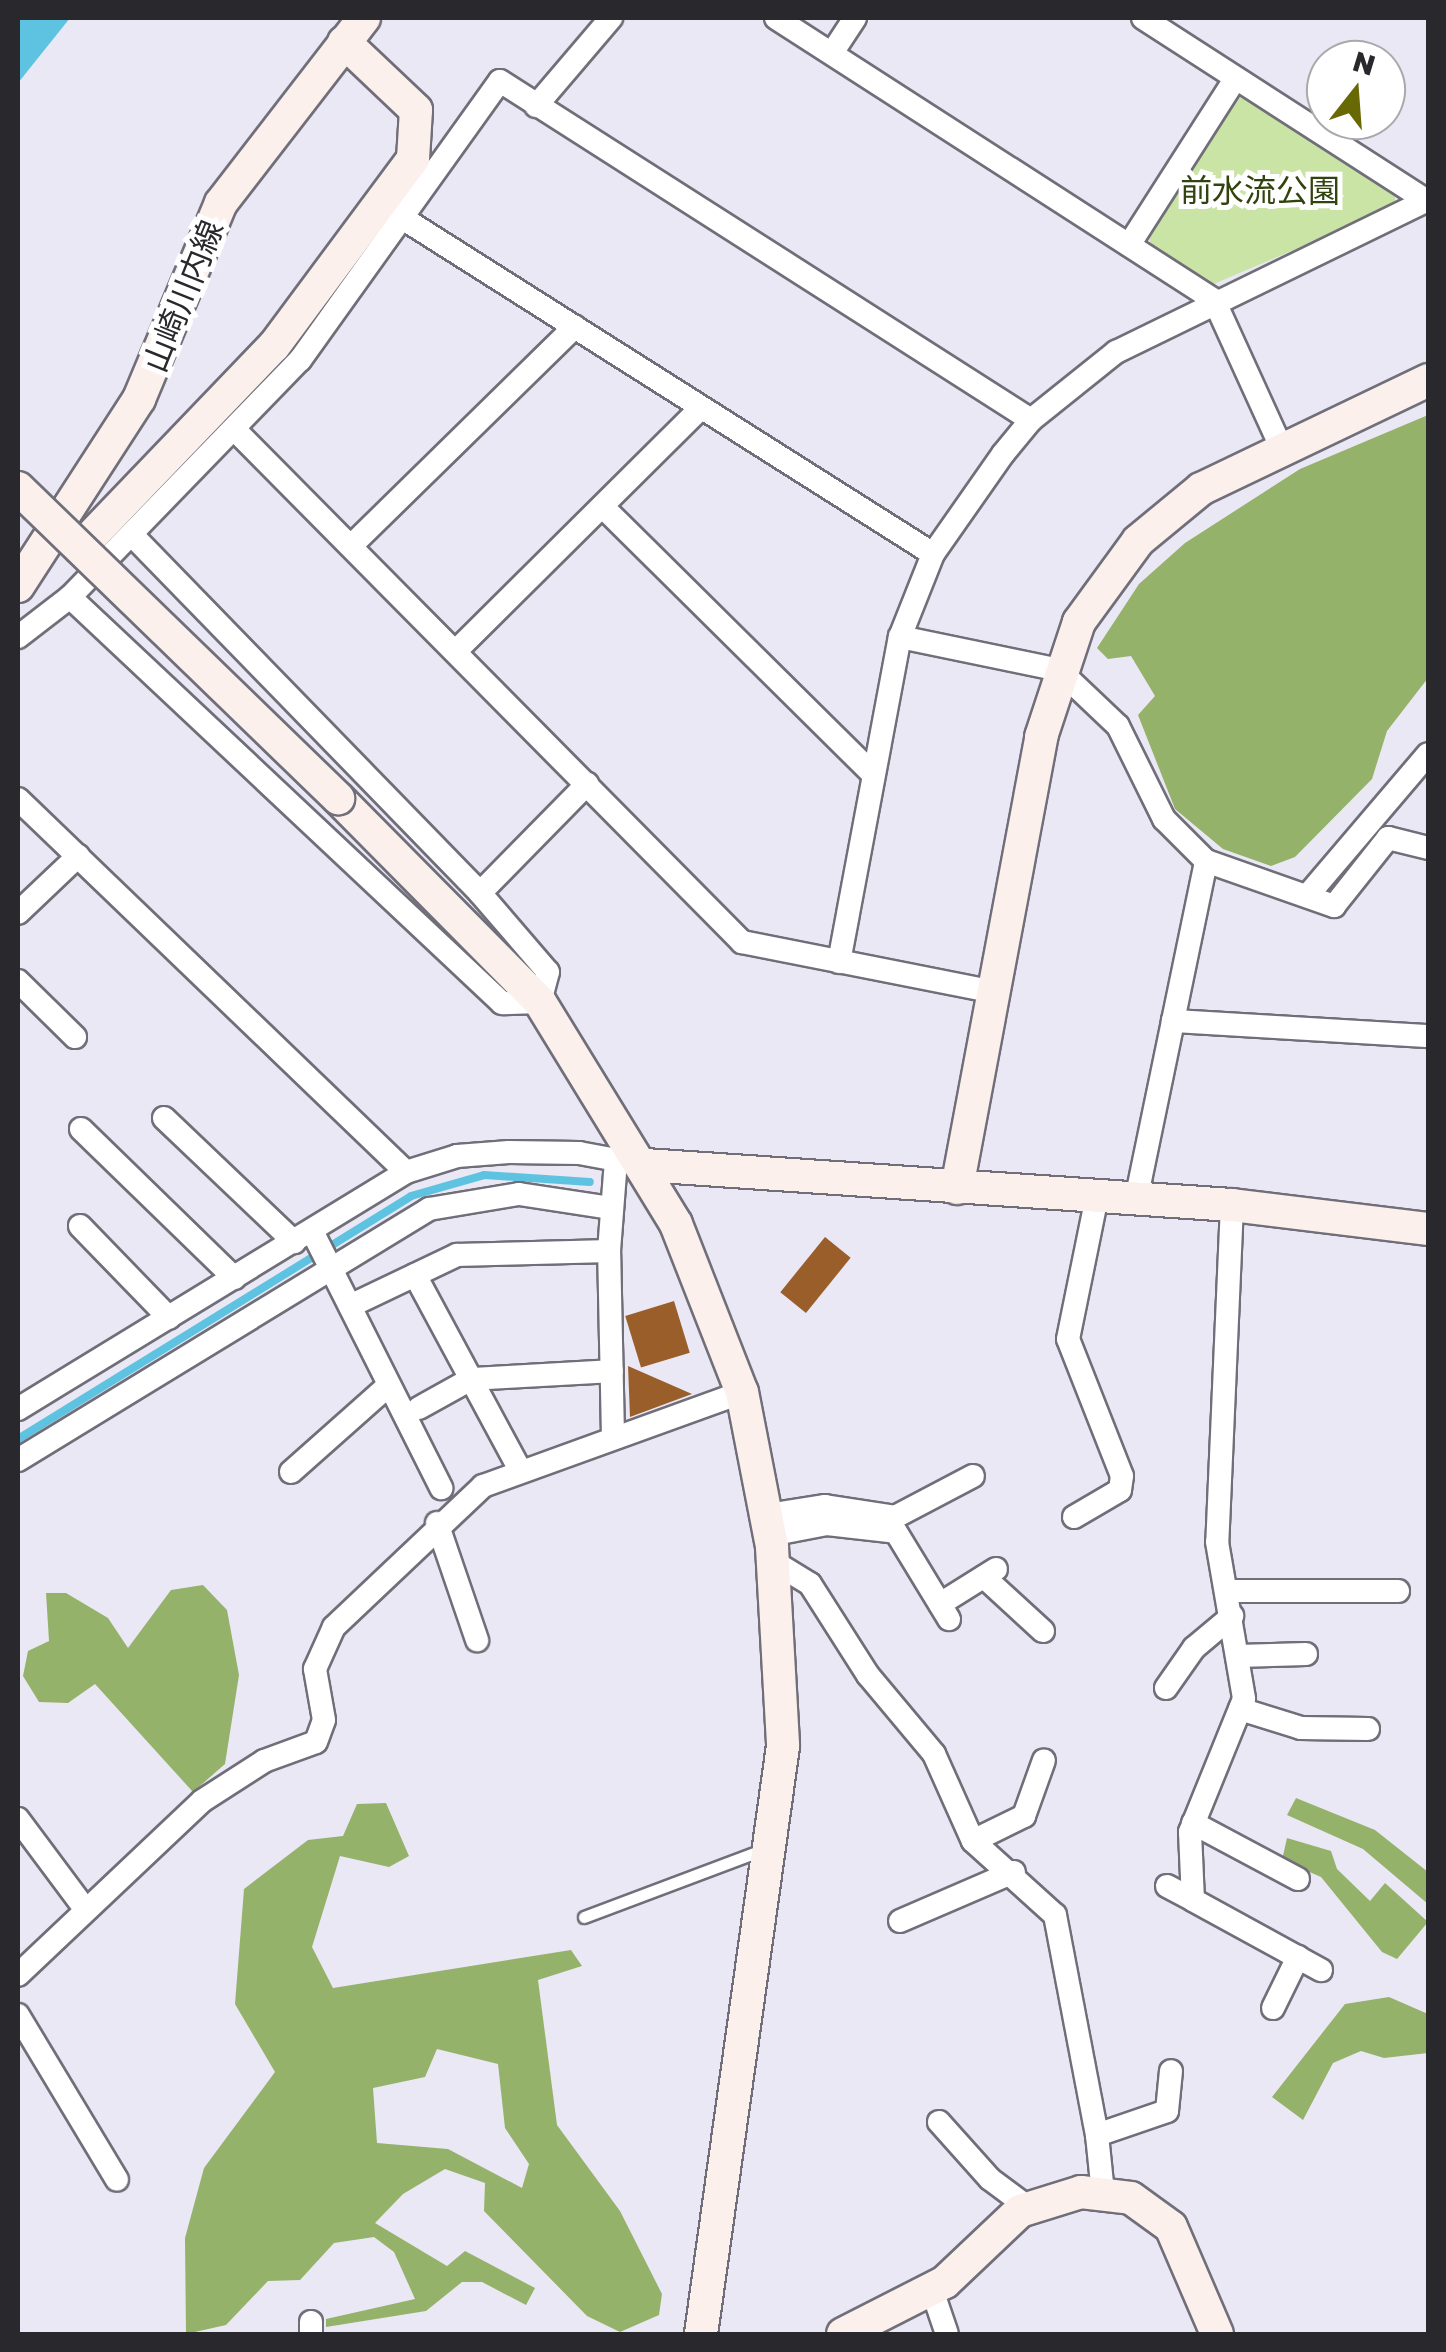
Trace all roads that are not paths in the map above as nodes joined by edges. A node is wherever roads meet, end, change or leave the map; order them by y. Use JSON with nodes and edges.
{"nodes":[{"id":1,"x":612,"y":18,"type":"edge"},
{"id":2,"x":776,"y":18,"type":"edge"},
{"id":3,"x":855,"y":18,"type":"edge"},
{"id":4,"x":1142,"y":18,"type":"edge"},
{"id":5,"x":354,"y":30,"type":"edge"},
{"id":6,"x":832,"y":53,"type":"junction"},
{"id":7,"x":1236,"y":78,"type":"junction"},
{"id":8,"x":536,"y":106,"type":"junction"},
{"id":9,"x":1428,"y":200,"type":"edge"},
{"id":10,"x":404,"y":219,"type":"junction"},
{"id":11,"x":1129,"y":245,"type":"junction"},
{"id":12,"x":1214,"y":300,"type":"junction"},
{"id":13,"x":576,"y":327,"type":"junction"},
{"id":14,"x":1428,"y":380,"type":"edge"},
{"id":15,"x":700,"y":409,"type":"junction"},
{"id":16,"x":1030,"y":420,"type":"junction"},
{"id":17,"x":237,"y":432,"type":"junction"},
{"id":18,"x":1282,"y":449,"type":"junction"},
{"id":19,"x":18,"y":488,"type":"edge"},
{"id":20,"x":605,"y":509,"type":"junction"},
{"id":21,"x":132,"y":536,"type":"junction"},
{"id":22,"x":352,"y":545,"type":"junction"},
{"id":23,"x":80,"y":548,"type":"junction"},
{"id":24,"x":933,"y":554,"type":"junction"},
{"id":25,"x":18,"y":586,"type":"edge"},
{"id":26,"x":70,"y":597,"type":"junction"},
{"id":27,"x":18,"y":637,"type":"edge"},
{"id":28,"x":900,"y":637,"type":"junction"},
{"id":29,"x":458,"y":649,"type":"junction"},
{"id":30,"x":1059,"y":670,"type":"junction"},
{"id":31,"x":1428,"y":754,"type":"edge"},
{"id":32,"x":870,"y":771,"type":"junction"},
{"id":33,"x":587,"y":784,"type":"junction"},
{"id":34,"x":18,"y":799,"type":"edge"},
{"id":35,"x":1428,"y":848,"type":"edge"},
{"id":36,"x":78,"y":856,"type":"junction"},
{"id":37,"x":1206,"y":861,"type":"junction"},
{"id":38,"x":480,"y":893,"type":"junction"},
{"id":39,"x":1308,"y":895,"type":"junction"},
{"id":40,"x":18,"y":912,"type":"edge"},
{"id":41,"x":839,"y":962,"type":"junction"},
{"id":42,"x":18,"y":981,"type":"edge"},
{"id":43,"x":994,"y":992,"type":"junction"},
{"id":44,"x":540,"y":1002,"type":"junction"},
{"id":45,"x":1172,"y":1021,"type":"junction"},
{"id":46,"x":1428,"y":1036,"type":"edge"},
{"id":47,"x":75,"y":1037,"type":"dead end"},
{"id":48,"x":164,"y":1118,"type":"dead end"},
{"id":49,"x":80,"y":1129,"type":"dead end"},
{"id":50,"x":631,"y":1162,"type":"junction"},
{"id":51,"x":406,"y":1172,"type":"junction"},
{"id":52,"x":958,"y":1188,"type":"junction"},
{"id":53,"x":1096,"y":1196,"type":"junction"},
{"id":54,"x":1136,"y":1200,"type":"junction"},
{"id":55,"x":1232,"y":1205,"type":"junction"},
{"id":56,"x":610,"y":1208,"type":"junction"},
{"id":57,"x":80,"y":1226,"type":"dead end"},
{"id":58,"x":1428,"y":1229,"type":"edge"},
{"id":59,"x":303,"y":1236,"type":"junction"},
{"id":60,"x":609,"y":1250,"type":"junction"},
{"id":61,"x":330,"y":1266,"type":"junction"},
{"id":62,"x":416,"y":1275,"type":"junction"},
{"id":63,"x":234,"y":1278,"type":"junction"},
{"id":64,"x":350,"y":1306,"type":"junction"},
{"id":65,"x":170,"y":1318,"type":"junction"},
{"id":66,"x":612,"y":1370,"type":"junction"},
{"id":67,"x":471,"y":1379,"type":"junction"},
{"id":68,"x":390,"y":1385,"type":"junction"},
{"id":69,"x":742,"y":1392,"type":"junction"},
{"id":70,"x":420,"y":1408,"type":"dead end"},
{"id":71,"x":18,"y":1409,"type":"edge"},
{"id":72,"x":614,"y":1437,"type":"junction"},
{"id":73,"x":18,"y":1458,"type":"edge"},
{"id":74,"x":520,"y":1470,"type":"junction"},
{"id":75,"x":290,"y":1472,"type":"dead end"},
{"id":76,"x":973,"y":1476,"type":"dead end"},
{"id":77,"x":440,"y":1488,"type":"dead end"},
{"id":78,"x":1074,"y":1517,"type":"dead end"},
{"id":79,"x":436,"y":1524,"type":"junction"},
{"id":80,"x":770,"y":1538,"type":"junction"},
{"id":81,"x":1229,"y":1591,"type":"junction"},
{"id":82,"x":1398,"y":1591,"type":"dead end"},
{"id":83,"x":1232,"y":1616,"type":"junction"},
{"id":84,"x":1042,"y":1631,"type":"dead end"},
{"id":85,"x":478,"y":1640,"type":"dead end"},
{"id":86,"x":1306,"y":1654,"type":"dead end"},
{"id":87,"x":1238,"y":1656,"type":"junction"},
{"id":88,"x":1166,"y":1688,"type":"dead end"},
{"id":89,"x":1240,"y":1708,"type":"junction"},
{"id":90,"x":1368,"y":1729,"type":"dead end"},
{"id":91,"x":1044,"y":1760,"type":"dead end"},
{"id":92,"x":18,"y":1820,"type":"edge"},
{"id":93,"x":1193,"y":1822,"type":"junction"},
{"id":94,"x":974,"y":1841,"type":"junction"},
{"id":95,"x":773,"y":1846,"type":"junction"},
{"id":96,"x":1014,"y":1872,"type":"junction"},
{"id":97,"x":1298,"y":1879,"type":"dead end"},
{"id":98,"x":1167,"y":1886,"type":"dead end"},
{"id":99,"x":1194,"y":1900,"type":"junction"},
{"id":100,"x":85,"y":1909,"type":"junction"},
{"id":101,"x":584,"y":1917,"type":"dead end"},
{"id":102,"x":900,"y":1921,"type":"dead end"},
{"id":103,"x":1298,"y":1957,"type":"junction"},
{"id":104,"x":1321,"y":1970,"type":"dead end"},
{"id":105,"x":18,"y":1975,"type":"edge"},
{"id":106,"x":1272,"y":2008,"type":"dead end"},
{"id":107,"x":18,"y":2016,"type":"edge"},
{"id":108,"x":1171,"y":2071,"type":"dead end"},
{"id":109,"x":939,"y":2122,"type":"dead end"},
{"id":110,"x":1098,"y":2135,"type":"junction"},
{"id":111,"x":117,"y":2180,"type":"dead end"},
{"id":112,"x":1103,"y":2192,"type":"junction"},
{"id":113,"x":1029,"y":2208,"type":"junction"},
{"id":114,"x":932,"y":2290,"type":"junction"},
{"id":115,"x":875,"y":2328,"type":"edge"},
{"id":116,"x":701,"y":2334,"type":"edge"},
{"id":117,"x":843,"y":2334,"type":"edge"},
{"id":118,"x":948,"y":2334,"type":"edge"},
{"id":119,"x":1218,"y":2334,"type":"edge"}],
"edges":[{"from":1,"to":8,"type":"street"},
{"from":2,"to":6,"type":"street"},
{"from":3,"to":6,"type":"street"},
{"from":4,"to":7,"type":"street"},
{"from":5,"to":23,"type":"street"},
{"from":5,"to":25,"type":"street","name":"山崎川内線"},
{"from":6,"to":11,"type":"street"},
{"from":7,"to":9,"type":"street"},
{"from":7,"to":11,"type":"street"},
{"from":8,"to":10,"type":"street"},
{"from":8,"to":16,"type":"street"},
{"from":9,"to":12,"type":"street"},
{"from":10,"to":13,"type":"street"},
{"from":10,"to":17,"type":"street"},
{"from":11,"to":12,"type":"street"},
{"from":12,"to":16,"type":"street"},
{"from":12,"to":18,"type":"street"},
{"from":13,"to":15,"type":"street"},
{"from":13,"to":22,"type":"street"},
{"from":14,"to":18,"type":"street"},
{"from":15,"to":20,"type":"street"},
{"from":15,"to":24,"type":"street"},
{"from":16,"to":24,"type":"street"},
{"from":17,"to":21,"type":"street"},
{"from":17,"to":22,"type":"street"},
{"from":18,"to":30,"type":"street"},
{"from":19,"to":23,"type":"street","bridge":true},
{"from":20,"to":29,"type":"street"},
{"from":20,"to":32,"type":"street"},
{"from":21,"to":26,"type":"street"},
{"from":21,"to":38,"type":"street"},
{"from":22,"to":29,"type":"street"},
{"from":23,"to":44,"type":"street","bridge":true},
{"from":24,"to":28,"type":"street"},
{"from":26,"to":27,"type":"street"},
{"from":26,"to":44,"type":"street"},
{"from":28,"to":30,"type":"street"},
{"from":28,"to":32,"type":"street"},
{"from":29,"to":33,"type":"street"},
{"from":30,"to":37,"type":"street"},
{"from":30,"to":43,"type":"street"},
{"from":31,"to":39,"type":"street"},
{"from":32,"to":41,"type":"street"},
{"from":33,"to":38,"type":"street"},
{"from":33,"to":41,"type":"street"},
{"from":34,"to":36,"type":"street"},
{"from":35,"to":39,"type":"street"},
{"from":36,"to":40,"type":"street"},
{"from":36,"to":51,"type":"street"},
{"from":37,"to":39,"type":"street"},
{"from":37,"to":45,"type":"street"},
{"from":38,"to":44,"type":"street"},
{"from":41,"to":43,"type":"street"},
{"from":42,"to":47,"type":"street"},
{"from":43,"to":52,"type":"street"},
{"from":44,"to":50,"type":"street"},
{"from":45,"to":46,"type":"street"},
{"from":45,"to":54,"type":"street"},
{"from":48,"to":59,"type":"street"},
{"from":49,"to":63,"type":"street"},
{"from":50,"to":51,"type":"street"},
{"from":50,"to":52,"type":"street"},
{"from":50,"to":56,"type":"street"},
{"from":50,"to":69,"type":"street"},
{"from":51,"to":59,"type":"street"},
{"from":52,"to":53,"type":"street"},
{"from":53,"to":54,"type":"street"},
{"from":53,"to":78,"type":"street"},
{"from":54,"to":55,"type":"street"},
{"from":55,"to":58,"type":"street"},
{"from":55,"to":81,"type":"street"},
{"from":56,"to":60,"type":"street"},
{"from":56,"to":61,"type":"street"},
{"from":57,"to":65,"type":"street"},
{"from":59,"to":61,"type":"street"},
{"from":59,"to":63,"type":"street"},
{"from":60,"to":62,"type":"street"},
{"from":60,"to":66,"type":"street"},
{"from":61,"to":64,"type":"street"},
{"from":61,"to":73,"type":"street"},
{"from":62,"to":64,"type":"street"},
{"from":62,"to":67,"type":"street"},
{"from":63,"to":65,"type":"street"},
{"from":64,"to":68,"type":"street"},
{"from":65,"to":71,"type":"street"},
{"from":66,"to":67,"type":"street"},
{"from":66,"to":72,"type":"street"},
{"from":67,"to":70,"type":"street"},
{"from":67,"to":74,"type":"street"},
{"from":68,"to":75,"type":"street"},
{"from":68,"to":77,"type":"street"},
{"from":69,"to":72,"type":"street"},
{"from":69,"to":80,"type":"street"},
{"from":72,"to":74,"type":"street"},
{"from":74,"to":79,"type":"street"},
{"from":76,"to":80,"type":"street"},
{"from":79,"to":85,"type":"street"},
{"from":79,"to":100,"type":"street"},
{"from":80,"to":84,"type":"street"},
{"from":80,"to":94,"type":"street"},
{"from":80,"to":95,"type":"street"},
{"from":81,"to":82,"type":"street"},
{"from":81,"to":83,"type":"street"},
{"from":83,"to":87,"type":"street"},
{"from":83,"to":88,"type":"street"},
{"from":86,"to":87,"type":"street"},
{"from":87,"to":89,"type":"street"},
{"from":89,"to":90,"type":"street"},
{"from":89,"to":93,"type":"street"},
{"from":91,"to":94,"type":"street"},
{"from":92,"to":100,"type":"street"},
{"from":93,"to":97,"type":"street"},
{"from":93,"to":99,"type":"street"},
{"from":94,"to":96,"type":"street"},
{"from":95,"to":101,"type":"lane"},
{"from":95,"to":116,"type":"street"},
{"from":96,"to":102,"type":"street"},
{"from":96,"to":110,"type":"street"},
{"from":98,"to":99,"type":"street"},
{"from":99,"to":103,"type":"street"},
{"from":100,"to":105,"type":"street"},
{"from":103,"to":104,"type":"street"},
{"from":103,"to":106,"type":"street"},
{"from":107,"to":111,"type":"street"},
{"from":108,"to":110,"type":"street"},
{"from":109,"to":113,"type":"street"},
{"from":110,"to":112,"type":"street"},
{"from":112,"to":113,"type":"street"},
{"from":112,"to":119,"type":"street"},
{"from":113,"to":114,"type":"street"},
{"from":114,"to":115,"type":"street"},
{"from":114,"to":118,"type":"street"},
{"from":115,"to":117,"type":"street"}]}
